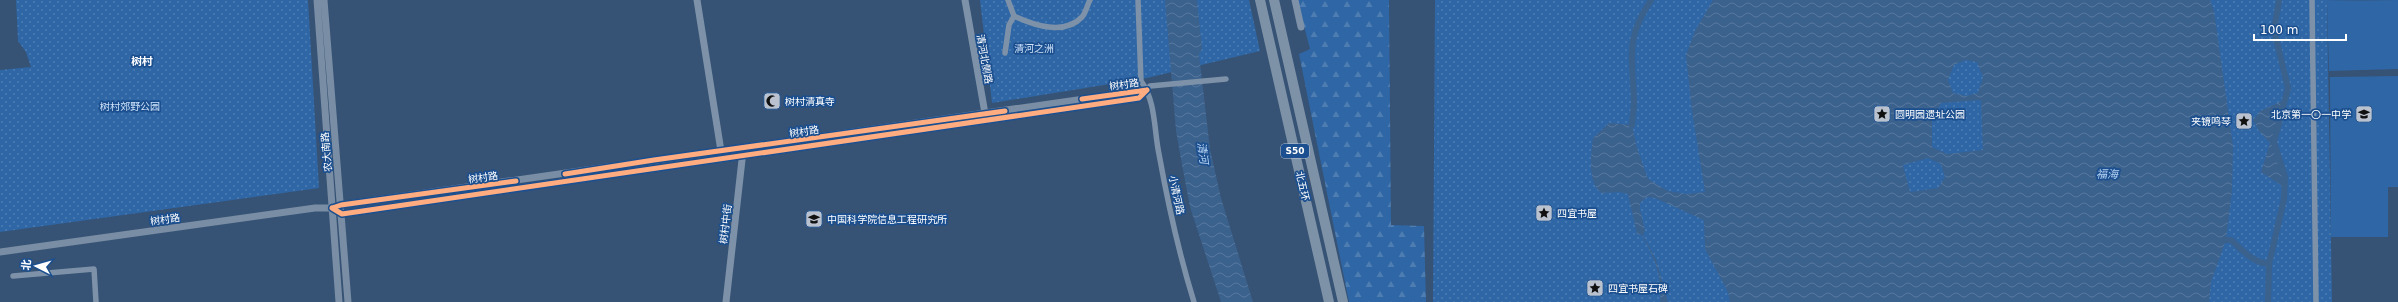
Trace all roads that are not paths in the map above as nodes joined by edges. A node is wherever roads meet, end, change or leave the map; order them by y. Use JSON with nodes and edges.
{"nodes":[{"id":1,"x":317,"y":0,"type":"edge"},
{"id":2,"x":324,"y":0,"type":"edge"},
{"id":3,"x":697,"y":0,"type":"edge"},
{"id":4,"x":964,"y":0,"type":"edge"},
{"id":5,"x":1008,"y":0,"type":"edge"},
{"id":6,"x":1090,"y":0,"type":"edge"},
{"id":7,"x":1138,"y":0,"type":"edge"},
{"id":8,"x":1260,"y":0,"type":"edge"},
{"id":9,"x":1274,"y":0,"type":"edge"},
{"id":10,"x":1295,"y":0,"type":"edge"},
{"id":11,"x":2312,"y":2,"type":"edge"},
{"id":12,"x":1014,"y":16,"type":"junction"},
{"id":13,"x":1301,"y":27,"type":"dead end"},
{"id":14,"x":1005,"y":53,"type":"dead end"},
{"id":15,"x":1226,"y":79,"type":"dead end"},
{"id":16,"x":1147,"y":90,"type":"junction"},
{"id":17,"x":986,"y":117,"type":"junction"},
{"id":18,"x":721,"y":151,"type":"junction"},
{"id":19,"x":743,"y":152,"type":"junction"},
{"id":20,"x":341,"y":205,"type":"junction"},
{"id":21,"x":332,"y":208,"type":"junction"},
{"id":22,"x":342,"y":214,"type":"junction"},
{"id":23,"x":0,"y":252,"type":"edge"},
{"id":24,"x":12,"y":276,"type":"dead end"},
{"id":25,"x":96,"y":302,"type":"edge"},
{"id":26,"x":339,"y":302,"type":"edge"},
{"id":27,"x":348,"y":302,"type":"edge"},
{"id":28,"x":726,"y":302,"type":"edge"},
{"id":29,"x":1194,"y":302,"type":"edge"},
{"id":30,"x":1330,"y":302,"type":"edge"},
{"id":31,"x":1343,"y":302,"type":"edge"},
{"id":32,"x":2316,"y":302,"type":"edge"}],
"edges":[{"from":1,"to":21,"type":"main road","name":"农大南路"},
{"from":2,"to":20,"type":"main road","name":"农大南路"},
{"from":3,"to":18,"type":"street"},
{"from":4,"to":17,"type":"street","name":"清河北侧路"},
{"from":5,"to":12,"type":"street"},
{"from":6,"to":12,"type":"street"},
{"from":7,"to":16,"type":"street","name":"小清河路"},
{"from":8,"to":30,"type":"highway","name":"北五环","number":"S50"},
{"from":9,"to":31,"type":"highway","name":"北五环","number":"S50"},
{"from":10,"to":13,"type":"street"},
{"from":11,"to":32,"type":"street"},
{"from":12,"to":14,"type":"street"},
{"from":15,"to":16,"type":"street"},
{"from":16,"to":17,"type":"main road","name":"树村路"},
{"from":16,"to":29,"type":"street","name":"小清河路"},
{"from":17,"to":19,"type":"main road","name":"树村路"},
{"from":18,"to":19,"type":"main road","name":"树村路"},
{"from":18,"to":20,"type":"main road","name":"树村路"},
{"from":19,"to":22,"type":"main road","name":"树村路"},
{"from":19,"to":28,"type":"street","name":"树村中街"},
{"from":20,"to":21,"type":"main road","name":"树村路"},
{"from":20,"to":22,"type":"main road","name":"农大南路"},
{"from":21,"to":22,"type":"main road"},
{"from":21,"to":23,"type":"main road","name":"树村路"},
{"from":21,"to":26,"type":"main road","name":"农大南路"},
{"from":22,"to":27,"type":"main road","name":"农大南路"},
{"from":24,"to":25,"type":"street"}]}
